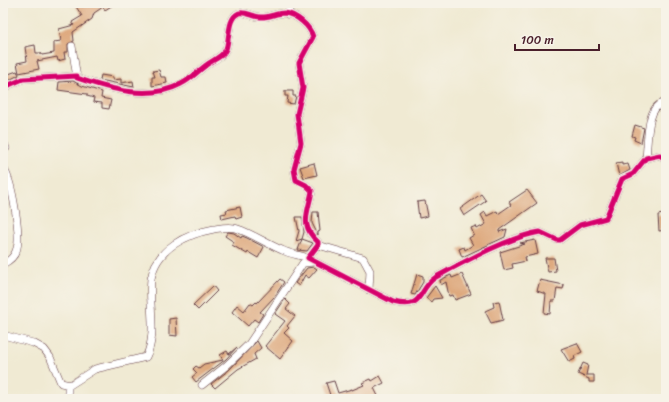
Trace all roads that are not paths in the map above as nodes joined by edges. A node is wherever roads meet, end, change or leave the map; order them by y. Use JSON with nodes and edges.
{"nodes":[{"id":1,"x":292,"y":3,"type":"edge"},
{"id":2,"x":287,"y":14,"type":"junction"},
{"id":3,"x":72,"y":46,"type":"dead end"},
{"id":4,"x":77,"y":78,"type":"junction"},
{"id":5,"x":3,"y":92,"type":"edge"},
{"id":6,"x":666,"y":103,"type":"edge"},
{"id":7,"x":3,"y":141,"type":"edge"},
{"id":8,"x":6,"y":148,"type":"dead end"},
{"id":9,"x":646,"y":158,"type":"junction"},
{"id":10,"x":666,"y":160,"type":"edge"},
{"id":11,"x":3,"y":168,"type":"edge"},
{"id":12,"x":318,"y":244,"type":"junction"},
{"id":13,"x":308,"y":258,"type":"junction"},
{"id":14,"x":3,"y":264,"type":"edge"},
{"id":15,"x":327,"y":267,"type":"junction"},
{"id":16,"x":369,"y":290,"type":"junction"},
{"id":17,"x":3,"y":334,"type":"edge"},
{"id":18,"x":68,"y":385,"type":"junction"},
{"id":19,"x":202,"y":385,"type":"dead end"},
{"id":20,"x":68,"y":399,"type":"edge"}],
"edges":[{"from":1,"to":2,"type":"street"},
{"from":2,"to":4,"type":"street"},
{"from":2,"to":12,"type":"street"},
{"from":3,"to":4,"type":"street"},
{"from":4,"to":5,"type":"street"},
{"from":6,"to":9,"type":"street"},
{"from":7,"to":8,"type":"street"},
{"from":9,"to":10,"type":"street"},
{"from":9,"to":16,"type":"street"},
{"from":11,"to":14,"type":"street"},
{"from":12,"to":13,"type":"street"},
{"from":12,"to":16,"type":"street"},
{"from":13,"to":15,"type":"street"},
{"from":13,"to":18,"type":"street"},
{"from":15,"to":16,"type":"street"},
{"from":15,"to":19,"type":"street"},
{"from":17,"to":18,"type":"street"},
{"from":18,"to":20,"type":"street"}]}
